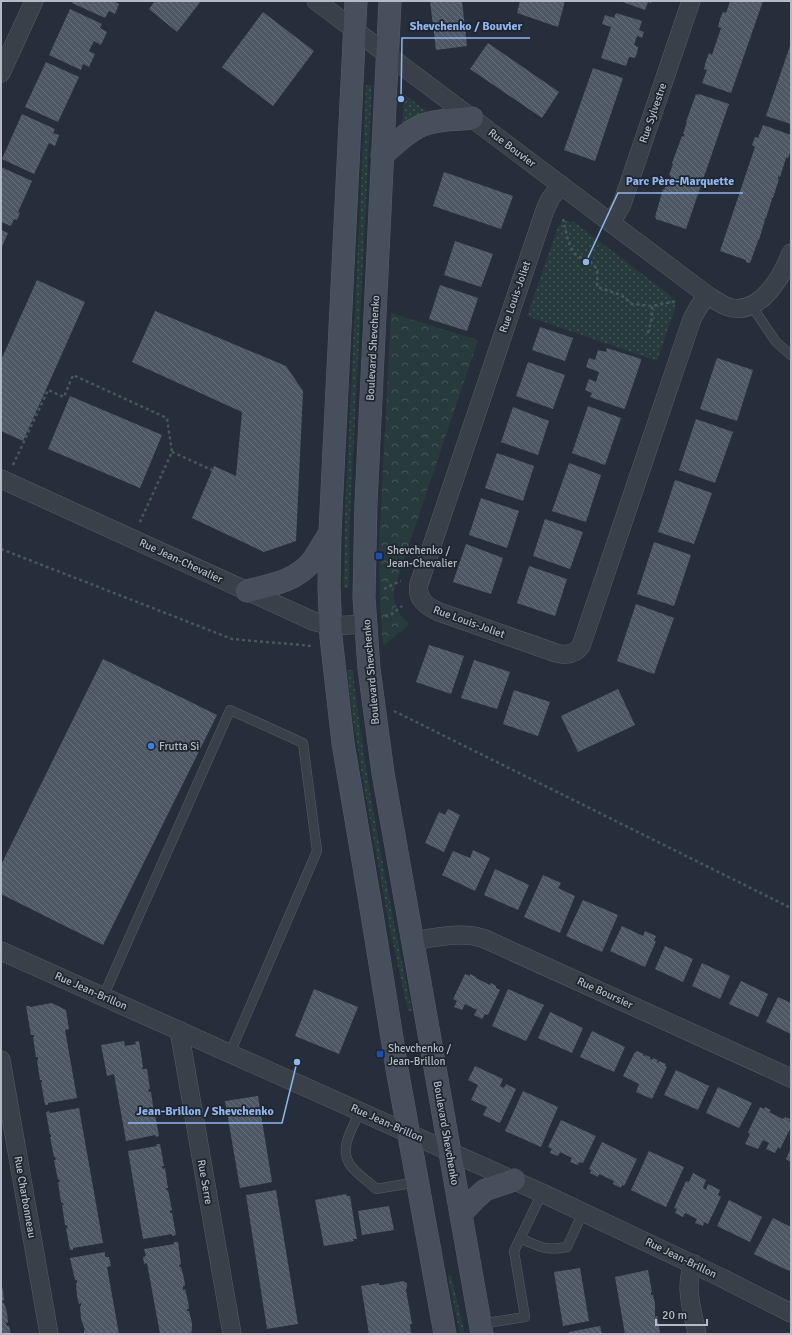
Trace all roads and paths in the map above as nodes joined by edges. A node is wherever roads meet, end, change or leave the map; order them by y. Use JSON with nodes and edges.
{"nodes":[{"id":1,"x":34,"y":1,"type":"edge"},
{"id":2,"x":316,"y":1,"type":"edge"},
{"id":3,"x":356,"y":1,"type":"edge"},
{"id":4,"x":390,"y":1,"type":"edge"},
{"id":5,"x":690,"y":1,"type":"edge"},
{"id":6,"x":355,"y":30,"type":"junction"},
{"id":7,"x":388,"y":54,"type":"junction"},
{"id":8,"x":1,"y":74,"type":"edge"},
{"id":9,"x":472,"y":118,"type":"junction"},
{"id":10,"x":382,"y":155,"type":"junction"},
{"id":11,"x":561,"y":185,"type":"junction"},
{"id":12,"x":563,"y":219,"type":"dead end"},
{"id":13,"x":611,"y":223,"type":"junction"},
{"id":14,"x":791,"y":253,"type":"edge"},
{"id":15,"x":707,"y":295,"type":"junction"},
{"id":16,"x":677,"y":301,"type":"dead end"},
{"id":17,"x":751,"y":305,"type":"junction"},
{"id":18,"x":652,"y":306,"type":"junction"},
{"id":19,"x":648,"y":333,"type":"dead end"},
{"id":20,"x":791,"y":355,"type":"edge"},
{"id":21,"x":172,"y":452,"type":"junction"},
{"id":22,"x":212,"y":470,"type":"dead end"},
{"id":23,"x":6,"y":473,"type":"edge"},
{"id":24,"x":139,"y":524,"type":"dead end"},
{"id":25,"x":330,"y":532,"type":"junction"},
{"id":26,"x":1,"y":549,"type":"edge"},
{"id":27,"x":401,"y":581,"type":"dead end"},
{"id":28,"x":247,"y":591,"type":"junction"},
{"id":29,"x":380,"y":592,"type":"dead end"},
{"id":30,"x":402,"y":606,"type":"dead end"},
{"id":31,"x":392,"y":614,"type":"dead end"},
{"id":32,"x":366,"y":624,"type":"junction"},
{"id":33,"x":331,"y":626,"type":"junction"},
{"id":34,"x":312,"y":646,"type":"dead end"},
{"id":35,"x":388,"y":708,"type":"dead end"},
{"id":36,"x":791,"y":908,"type":"edge"},
{"id":37,"x":413,"y":941,"type":"junction"},
{"id":38,"x":1,"y":951,"type":"edge"},
{"id":39,"x":103,"y":997,"type":"junction"},
{"id":40,"x":179,"y":1030,"type":"junction"},
{"id":41,"x":230,"y":1053,"type":"junction"},
{"id":42,"x":1,"y":1060,"type":"edge"},
{"id":43,"x":791,"y":1078,"type":"edge"},
{"id":44,"x":360,"y":1111,"type":"junction"},
{"id":45,"x":410,"y":1134,"type":"junction"},
{"id":46,"x":449,"y":1151,"type":"junction"},
{"id":47,"x":514,"y":1180,"type":"junction"},
{"id":48,"x":419,"y":1182,"type":"junction"},
{"id":49,"x":542,"y":1193,"type":"junction"},
{"id":50,"x":583,"y":1212,"type":"junction"},
{"id":51,"x":461,"y":1214,"type":"junction"},
{"id":52,"x":520,"y":1238,"type":"junction"},
{"id":53,"x":694,"y":1264,"type":"junction"},
{"id":54,"x":791,"y":1313,"type":"edge"},
{"id":55,"x":481,"y":1329,"type":"edge"},
{"id":56,"x":49,"y":1334,"type":"edge"},
{"id":57,"x":232,"y":1334,"type":"edge"},
{"id":58,"x":445,"y":1334,"type":"edge"},
{"id":59,"x":697,"y":1334,"type":"edge"}],
"edges":[{"from":1,"to":8,"type":"street"},
{"from":2,"to":6,"type":"street","name":"Rue Bouvier"},
{"from":3,"to":6,"type":"street"},
{"from":4,"to":7,"type":"street","name":"Boulevard Shevchenko"},
{"from":5,"to":13,"type":"street","name":"Rue Sylvestre"},
{"from":6,"to":7,"type":"street","name":"Rue Bouvier"},
{"from":6,"to":25,"type":"street"},
{"from":7,"to":9,"type":"street","name":"Rue Bouvier"},
{"from":7,"to":10,"type":"street","name":"Boulevard Shevchenko"},
{"from":9,"to":10,"type":"street"},
{"from":9,"to":11,"type":"street","name":"Rue Bouvier"},
{"from":10,"to":32,"type":"street","name":"Boulevard Shevchenko"},
{"from":11,"to":13,"type":"street","name":"Rue Bouvier"},
{"from":11,"to":15,"type":"street","name":"Rue Louis-Joliet"},
{"from":12,"to":18,"type":"path"},
{"from":13,"to":15,"type":"street","name":"Rue Bouvier"},
{"from":14,"to":17,"type":"street"},
{"from":15,"to":17,"type":"street","name":"Rue Bouvier"},
{"from":16,"to":18,"type":"path"},
{"from":17,"to":20,"type":"lane"},
{"from":18,"to":19,"type":"path"},
{"from":21,"to":22,"type":"path"},
{"from":21,"to":23,"type":"path"},
{"from":21,"to":24,"type":"path"},
{"from":23,"to":28,"type":"street","name":"Rue Jean-Chevalier"},
{"from":25,"to":28,"type":"street"},
{"from":25,"to":33,"type":"street"},
{"from":26,"to":34,"type":"path"},
{"from":27,"to":29,"type":"path"},
{"from":28,"to":33,"type":"street","name":"Rue Jean-Chevalier"},
{"from":30,"to":31,"type":"path"},
{"from":32,"to":33,"type":"street","name":"Rue Jean-Chevalier"},
{"from":32,"to":37,"type":"street","name":"Boulevard Shevchenko"},
{"from":33,"to":45,"type":"street"},
{"from":35,"to":36,"type":"path"},
{"from":37,"to":43,"type":"street","name":"Rue Boursier"},
{"from":37,"to":46,"type":"street","name":"Boulevard Shevchenko"},
{"from":38,"to":39,"type":"street","name":"Rue Jean-Brillon"},
{"from":39,"to":40,"type":"street","name":"Rue Jean-Brillon"},
{"from":39,"to":41,"type":"lane"},
{"from":40,"to":41,"type":"street","name":"Rue Jean-Brillon"},
{"from":40,"to":57,"type":"street","name":"Rue Serre"},
{"from":41,"to":44,"type":"street","name":"Rue Jean-Brillon"},
{"from":42,"to":56,"type":"street","name":"Rue Charbonneau"},
{"from":44,"to":45,"type":"street","name":"Rue Jean-Brillon"},
{"from":44,"to":48,"type":"lane"},
{"from":45,"to":46,"type":"street","name":"Rue Jean-Brillon"},
{"from":45,"to":48,"type":"street"},
{"from":46,"to":47,"type":"street","name":"Rue Jean-Brillon"},
{"from":46,"to":51,"type":"street","name":"Boulevard Shevchenko"},
{"from":47,"to":49,"type":"street","name":"Rue Jean-Brillon"},
{"from":47,"to":51,"type":"street"},
{"from":48,"to":58,"type":"street"},
{"from":49,"to":50,"type":"street","name":"Rue Jean-Brillon"},
{"from":49,"to":52,"type":"lane"},
{"from":50,"to":52,"type":"lane"},
{"from":50,"to":53,"type":"street","name":"Rue Jean-Brillon"},
{"from":51,"to":55,"type":"street","name":"Boulevard Shevchenko"},
{"from":52,"to":55,"type":"lane"},
{"from":53,"to":54,"type":"street","name":"Rue Jean-Brillon"},
{"from":53,"to":59,"type":"street"}]}
